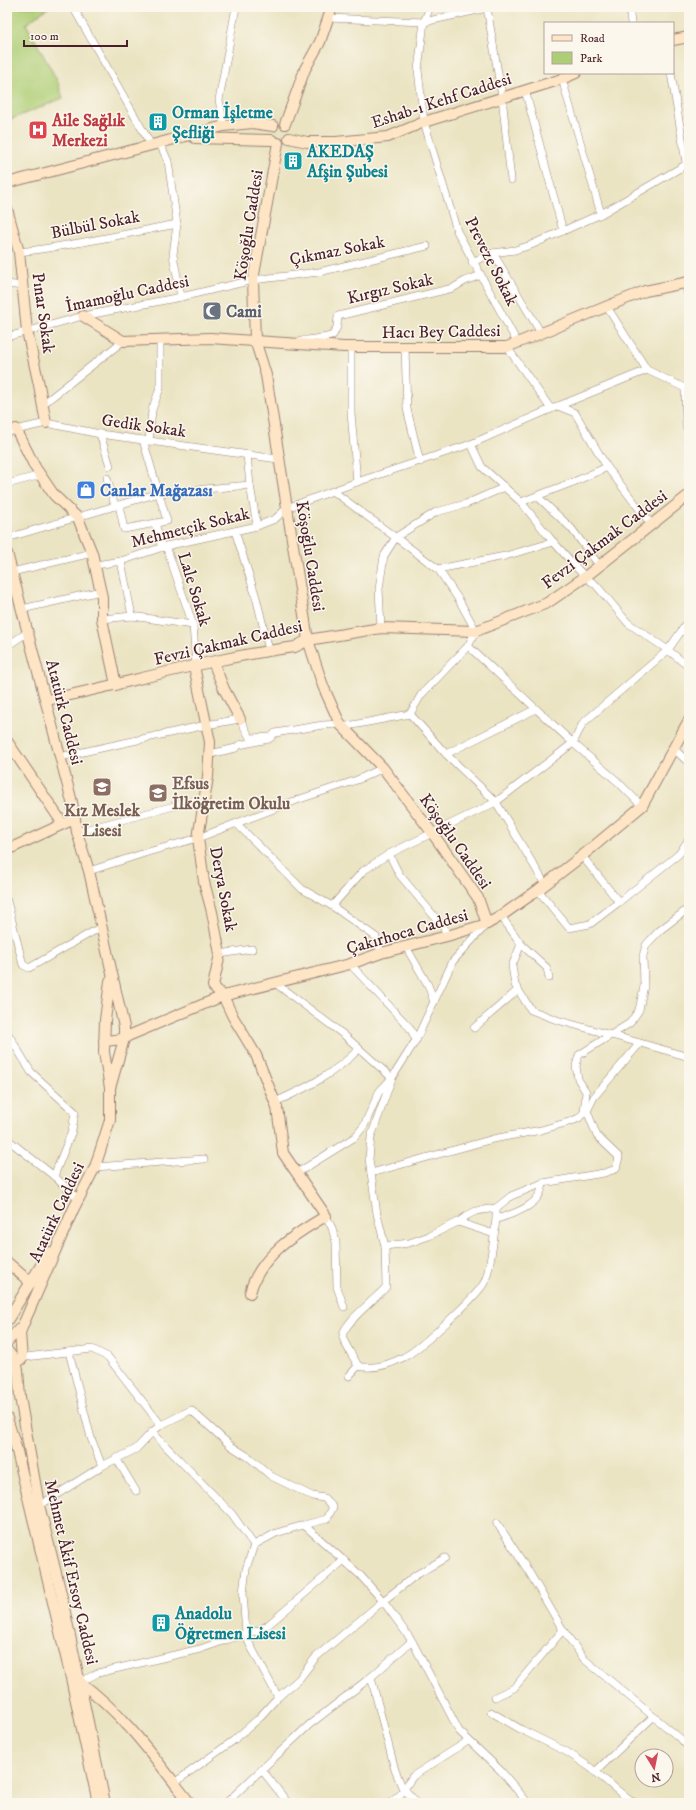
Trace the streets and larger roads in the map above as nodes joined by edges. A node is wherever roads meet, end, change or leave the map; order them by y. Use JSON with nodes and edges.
{"nodes":[{"id":1,"x":73,"y":7,"type":"edge"},
{"id":2,"x":236,"y":7,"type":"edge"},
{"id":3,"x":332,"y":7,"type":"edge"},
{"id":4,"x":430,"y":7,"type":"edge"},
{"id":5,"x":489,"y":7,"type":"edge"},
{"id":6,"x":629,"y":7,"type":"edge"},
{"id":7,"x":328,"y":18,"type":"junction"},
{"id":8,"x":424,"y":22,"type":"junction"},
{"id":9,"x":631,"y":22,"type":"edge"},
{"id":10,"x":689,"y":37,"type":"edge"},
{"id":11,"x":674,"y":40,"type":"edge"},
{"id":12,"x":574,"y":74,"type":"edge"},
{"id":13,"x":671,"y":74,"type":"edge"},
{"id":14,"x":562,"y":79,"type":"junction"},
{"id":15,"x":525,"y":90,"type":"junction"},
{"id":16,"x":502,"y":97,"type":"junction"},
{"id":17,"x":424,"y":122,"type":"junction"},
{"id":18,"x":256,"y":123,"type":"junction"},
{"id":19,"x":285,"y":124,"type":"junction"},
{"id":20,"x":224,"y":126,"type":"junction"},
{"id":21,"x":273,"y":126,"type":"junction"},
{"id":22,"x":183,"y":138,"type":"junction"},
{"id":23,"x":289,"y":138,"type":"junction"},
{"id":24,"x":255,"y":139,"type":"junction"},
{"id":25,"x":275,"y":141,"type":"junction"},
{"id":26,"x":155,"y":145,"type":"junction"},
{"id":27,"x":687,"y":164,"type":"junction"},
{"id":28,"x":511,"y":180,"type":"dead end"},
{"id":29,"x":689,"y":180,"type":"edge"},
{"id":30,"x":7,"y":183,"type":"edge"},
{"id":31,"x":7,"y":209,"type":"edge"},
{"id":32,"x":601,"y":214,"type":"junction"},
{"id":33,"x":177,"y":224,"type":"junction"},
{"id":34,"x":563,"y":231,"type":"junction"},
{"id":35,"x":427,"y":246,"type":"dead end"},
{"id":36,"x":19,"y":252,"type":"junction"},
{"id":37,"x":493,"y":253,"type":"junction"},
{"id":38,"x":472,"y":262,"type":"junction"},
{"id":39,"x":481,"y":275,"type":"junction"},
{"id":40,"x":253,"y":280,"type":"junction"},
{"id":41,"x":687,"y":282,"type":"edge"},
{"id":42,"x":7,"y":284,"type":"edge"},
{"id":43,"x":22,"y":286,"type":"junction"},
{"id":44,"x":181,"y":297,"type":"junction"},
{"id":45,"x":689,"y":299,"type":"edge"},
{"id":46,"x":607,"y":307,"type":"junction"},
{"id":47,"x":83,"y":316,"type":"junction"},
{"id":48,"x":27,"y":332,"type":"junction"},
{"id":49,"x":541,"y":333,"type":"junction"},
{"id":50,"x":7,"y":337,"type":"edge"},
{"id":51,"x":160,"y":340,"type":"junction"},
{"id":52,"x":255,"y":340,"type":"junction"},
{"id":53,"x":123,"y":341,"type":"junction"},
{"id":54,"x":517,"y":342,"type":"junction"},
{"id":55,"x":295,"y":343,"type":"junction"},
{"id":56,"x":351,"y":347,"type":"junction"},
{"id":57,"x":507,"y":347,"type":"junction"},
{"id":58,"x":405,"y":348,"type":"junction"},
{"id":59,"x":647,"y":370,"type":"junction"},
{"id":60,"x":687,"y":389,"type":"edge"},
{"id":61,"x":43,"y":404,"type":"junction"},
{"id":62,"x":558,"y":406,"type":"junction"},
{"id":63,"x":551,"y":409,"type":"junction"},
{"id":64,"x":46,"y":423,"type":"junction"},
{"id":65,"x":12,"y":431,"type":"edge"},
{"id":66,"x":689,"y":432,"type":"edge"},
{"id":67,"x":100,"y":434,"type":"junction"},
{"id":68,"x":146,"y":441,"type":"junction"},
{"id":69,"x":470,"y":444,"type":"junction"},
{"id":70,"x":247,"y":455,"type":"junction"},
{"id":71,"x":278,"y":459,"type":"junction"},
{"id":72,"x":420,"y":462,"type":"junction"},
{"id":73,"x":110,"y":466,"type":"dead end"},
{"id":74,"x":607,"y":467,"type":"junction"},
{"id":75,"x":41,"y":475,"type":"junction"},
{"id":76,"x":107,"y":478,"type":"dead end"},
{"id":77,"x":357,"y":482,"type":"junction"},
{"id":78,"x":7,"y":484,"type":"edge"},
{"id":79,"x":250,"y":485,"type":"junction"},
{"id":80,"x":505,"y":487,"type":"junction"},
{"id":81,"x":333,"y":491,"type":"junction"},
{"id":82,"x":159,"y":493,"type":"junction"},
{"id":83,"x":689,"y":495,"type":"edge"},
{"id":84,"x":538,"y":496,"type":"junction"},
{"id":85,"x":521,"y":502,"type":"junction"},
{"id":86,"x":117,"y":506,"type":"junction"},
{"id":87,"x":288,"y":508,"type":"junction"},
{"id":88,"x":78,"y":518,"type":"junction"},
{"id":89,"x":155,"y":523,"type":"junction"},
{"id":90,"x":651,"y":524,"type":"junction"},
{"id":91,"x":258,"y":526,"type":"junction"},
{"id":92,"x":235,"y":531,"type":"junction"},
{"id":93,"x":396,"y":536,"type":"junction"},
{"id":94,"x":7,"y":538,"type":"edge"},
{"id":95,"x":554,"y":542,"type":"junction"},
{"id":96,"x":164,"y":547,"type":"junction"},
{"id":97,"x":7,"y":553,"type":"edge"},
{"id":98,"x":92,"y":553,"type":"junction"},
{"id":99,"x":121,"y":561,"type":"junction"},
{"id":100,"x":96,"y":565,"type":"junction"},
{"id":101,"x":599,"y":565,"type":"junction"},
{"id":102,"x":438,"y":569,"type":"junction"},
{"id":103,"x":12,"y":572,"type":"junction"},
{"id":104,"x":585,"y":577,"type":"junction"},
{"id":105,"x":12,"y":591,"type":"edge"},
{"id":106,"x":101,"y":591,"type":"junction"},
{"id":107,"x":22,"y":609,"type":"junction"},
{"id":108,"x":132,"y":616,"type":"junction"},
{"id":109,"x":102,"y":619,"type":"junction"},
{"id":110,"x":689,"y":620,"type":"edge"},
{"id":111,"x":193,"y":625,"type":"junction"},
{"id":112,"x":381,"y":628,"type":"junction"},
{"id":113,"x":476,"y":631,"type":"junction"},
{"id":114,"x":28,"y":632,"type":"junction"},
{"id":115,"x":308,"y":640,"type":"junction"},
{"id":116,"x":7,"y":646,"type":"edge"},
{"id":117,"x":468,"y":646,"type":"junction"},
{"id":118,"x":269,"y":650,"type":"junction"},
{"id":119,"x":668,"y":650,"type":"junction"},
{"id":120,"x":213,"y":662,"type":"junction"},
{"id":121,"x":196,"y":664,"type":"junction"},
{"id":122,"x":689,"y":666,"type":"edge"},
{"id":123,"x":116,"y":685,"type":"junction"},
{"id":124,"x":47,"y":700,"type":"junction"},
{"id":125,"x":536,"y":709,"type":"junction"},
{"id":126,"x":410,"y":714,"type":"junction"},
{"id":127,"x":240,"y":719,"type":"junction"},
{"id":128,"x":689,"y":720,"type":"edge"},
{"id":129,"x":206,"y":725,"type":"junction"},
{"id":130,"x":341,"y":726,"type":"junction"},
{"id":131,"x":271,"y":737,"type":"junction"},
{"id":132,"x":7,"y":740,"type":"edge"},
{"id":133,"x":573,"y":743,"type":"junction"},
{"id":134,"x":673,"y":748,"type":"junction"},
{"id":135,"x":210,"y":754,"type":"junction"},
{"id":136,"x":446,"y":754,"type":"junction"},
{"id":137,"x":60,"y":757,"type":"junction"},
{"id":138,"x":689,"y":763,"type":"edge"},
{"id":139,"x":383,"y":768,"type":"junction"},
{"id":140,"x":204,"y":798,"type":"junction"},
{"id":141,"x":496,"y":802,"type":"junction"},
{"id":142,"x":642,"y":806,"type":"junction"},
{"id":143,"x":75,"y":819,"type":"junction"},
{"id":144,"x":63,"y":824,"type":"junction"},
{"id":145,"x":237,"y":824,"type":"junction"},
{"id":146,"x":77,"y":832,"type":"junction"},
{"id":147,"x":433,"y":834,"type":"junction"},
{"id":148,"x":198,"y":838,"type":"junction"},
{"id":149,"x":689,"y":839,"type":"edge"},
{"id":150,"x":7,"y":850,"type":"edge"},
{"id":151,"x":389,"y":854,"type":"junction"},
{"id":152,"x":582,"y":856,"type":"junction"},
{"id":153,"x":90,"y":872,"type":"junction"},
{"id":154,"x":542,"y":887,"type":"junction"},
{"id":155,"x":7,"y":901,"type":"edge"},
{"id":156,"x":619,"y":902,"type":"junction"},
{"id":157,"x":332,"y":906,"type":"junction"},
{"id":158,"x":689,"y":908,"type":"edge"},
{"id":159,"x":501,"y":916,"type":"junction"},
{"id":160,"x":487,"y":924,"type":"junction"},
{"id":161,"x":101,"y":927,"type":"junction"},
{"id":162,"x":446,"y":936,"type":"junction"},
{"id":163,"x":521,"y":944,"type":"junction"},
{"id":164,"x":406,"y":947,"type":"junction"},
{"id":165,"x":252,"y":950,"type":"dead end"},
{"id":166,"x":381,"y":952,"type":"junction"},
{"id":167,"x":220,"y":954,"type":"junction"},
{"id":168,"x":350,"y":964,"type":"junction"},
{"id":169,"x":111,"y":973,"type":"junction"},
{"id":170,"x":550,"y":978,"type":"dead end"},
{"id":171,"x":275,"y":983,"type":"junction"},
{"id":172,"x":518,"y":990,"type":"junction"},
{"id":173,"x":223,"y":996,"type":"junction"},
{"id":174,"x":434,"y":1002,"type":"junction"},
{"id":175,"x":474,"y":1028,"type":"dead end"},
{"id":176,"x":7,"y":1032,"type":"edge"},
{"id":177,"x":610,"y":1036,"type":"junction"},
{"id":178,"x":124,"y":1039,"type":"junction"},
{"id":179,"x":416,"y":1040,"type":"junction"},
{"id":180,"x":104,"y":1041,"type":"junction"},
{"id":181,"x":640,"y":1043,"type":"junction"},
{"id":182,"x":359,"y":1049,"type":"junction"},
{"id":183,"x":689,"y":1057,"type":"edge"},
{"id":184,"x":392,"y":1078,"type":"junction"},
{"id":185,"x":110,"y":1088,"type":"junction"},
{"id":186,"x":275,"y":1102,"type":"junction"},
{"id":187,"x":7,"y":1139,"type":"edge"},
{"id":188,"x":204,"y":1159,"type":"dead end"},
{"id":189,"x":95,"y":1167,"type":"junction"},
{"id":190,"x":371,"y":1172,"type":"junction"},
{"id":191,"x":297,"y":1173,"type":"junction"},
{"id":192,"x":54,"y":1176,"type":"junction"},
{"id":193,"x":543,"y":1183,"type":"junction"},
{"id":194,"x":79,"y":1200,"type":"junction"},
{"id":195,"x":496,"y":1208,"type":"junction"},
{"id":196,"x":73,"y":1210,"type":"junction"},
{"id":197,"x":326,"y":1216,"type":"junction"},
{"id":198,"x":497,"y":1219,"type":"junction"},
{"id":199,"x":458,"y":1222,"type":"junction"},
{"id":200,"x":494,"y":1234,"type":"junction"},
{"id":201,"x":385,"y":1246,"type":"junction"},
{"id":202,"x":7,"y":1262,"type":"edge"},
{"id":203,"x":31,"y":1283,"type":"junction"},
{"id":204,"x":250,"y":1293,"type":"dead end"},
{"id":205,"x":344,"y":1307,"type":"dead end"},
{"id":206,"x":7,"y":1321,"type":"edge"},
{"id":207,"x":23,"y":1325,"type":"junction"},
{"id":208,"x":8,"y":1341,"type":"edge"},
{"id":209,"x":7,"y":1350,"type":"edge"},
{"id":210,"x":69,"y":1352,"type":"junction"},
{"id":211,"x":19,"y":1360,"type":"junction"},
{"id":212,"x":358,"y":1366,"type":"junction"},
{"id":213,"x":349,"y":1376,"type":"dead end"},
{"id":214,"x":7,"y":1418,"type":"edge"},
{"id":215,"x":161,"y":1425,"type":"junction"},
{"id":216,"x":152,"y":1432,"type":"junction"},
{"id":217,"x":116,"y":1458,"type":"junction"},
{"id":218,"x":102,"y":1466,"type":"junction"},
{"id":219,"x":136,"y":1491,"type":"dead end"},
{"id":220,"x":39,"y":1505,"type":"junction"},
{"id":221,"x":31,"y":1512,"type":"junction"},
{"id":222,"x":497,"y":1523,"type":"dead end"},
{"id":223,"x":304,"y":1526,"type":"junction"},
{"id":224,"x":254,"y":1546,"type":"junction"},
{"id":225,"x":445,"y":1558,"type":"dead end"},
{"id":226,"x":344,"y":1560,"type":"junction"},
{"id":227,"x":383,"y":1601,"type":"junction"},
{"id":228,"x":563,"y":1630,"type":"junction"},
{"id":229,"x":246,"y":1634,"type":"junction"},
{"id":230,"x":412,"y":1641,"type":"junction"},
{"id":231,"x":371,"y":1677,"type":"junction"},
{"id":232,"x":80,"y":1682,"type":"junction"},
{"id":233,"x":278,"y":1697,"type":"junction"},
{"id":234,"x":495,"y":1698,"type":"dead end"},
{"id":235,"x":491,"y":1712,"type":"dead end"},
{"id":236,"x":653,"y":1717,"type":"junction"},
{"id":237,"x":468,"y":1741,"type":"junction"},
{"id":238,"x":689,"y":1748,"type":"edge"},
{"id":239,"x":262,"y":1770,"type":"junction"},
{"id":240,"x":595,"y":1772,"type":"junction"},
{"id":241,"x":174,"y":1783,"type":"junction"},
{"id":242,"x":404,"y":1789,"type":"junction"},
{"id":243,"x":98,"y":1803,"type":"edge"},
{"id":244,"x":105,"y":1803,"type":"edge"},
{"id":245,"x":190,"y":1803,"type":"edge"},
{"id":246,"x":226,"y":1803,"type":"edge"},
{"id":247,"x":288,"y":1803,"type":"edge"},
{"id":248,"x":390,"y":1803,"type":"edge"},
{"id":249,"x":417,"y":1803,"type":"edge"},
{"id":250,"x":528,"y":1803,"type":"edge"},
{"id":251,"x":636,"y":1803,"type":"edge"}],
"edges":[{"from":1,"to":26,"type":"street"},
{"from":2,"to":20,"type":"street"},
{"from":3,"to":7,"type":"street"},
{"from":4,"to":8,"type":"street","name":"Preveze Sokak"},
{"from":5,"to":8,"type":"street"},
{"from":5,"to":16,"type":"street"},
{"from":6,"to":9,"type":"street"},
{"from":7,"to":8,"type":"street"},
{"from":7,"to":19,"type":"street"},
{"from":8,"to":17,"type":"street","name":"Preveze Sokak"},
{"from":10,"to":11,"type":"street"},
{"from":12,"to":14,"type":"street","name":"Eshab-ı Kehf Caddesi"},
{"from":13,"to":27,"type":"street"},
{"from":14,"to":15,"type":"street","name":"Eshab-ı Kehf Caddesi"},
{"from":14,"to":32,"type":"street"},
{"from":15,"to":16,"type":"street","name":"Eshab-ı Kehf Caddesi"},
{"from":15,"to":34,"type":"street"},
{"from":16,"to":17,"type":"street","name":"Eshab-ı Kehf Caddesi"},
{"from":16,"to":28,"type":"street"},
{"from":17,"to":23,"type":"street","name":"Eshab-ı Kehf Caddesi"},
{"from":17,"to":38,"type":"street","name":"Preveze Sokak"},
{"from":18,"to":20,"type":"street"},
{"from":18,"to":21,"type":"street"},
{"from":18,"to":24,"type":"street"},
{"from":19,"to":21,"type":"street"},
{"from":19,"to":23,"type":"street"},
{"from":20,"to":22,"type":"street"},
{"from":21,"to":25,"type":"street"},
{"from":22,"to":24,"type":"street"},
{"from":22,"to":26,"type":"street"},
{"from":23,"to":25,"type":"street"},
{"from":24,"to":25,"type":"street"},
{"from":25,"to":40,"type":"street","name":"Köşoğlu Caddesi"},
{"from":26,"to":30,"type":"street"},
{"from":26,"to":33,"type":"street"},
{"from":27,"to":29,"type":"street"},
{"from":27,"to":32,"type":"street"},
{"from":31,"to":36,"type":"street","name":"Pınar Sokak"},
{"from":32,"to":34,"type":"street"},
{"from":33,"to":36,"type":"street","name":"Bülbül Sokak"},
{"from":33,"to":44,"type":"street"},
{"from":34,"to":37,"type":"street"},
{"from":35,"to":40,"type":"street","name":"Çıkmaz Sokak"},
{"from":36,"to":43,"type":"street","name":"Pınar Sokak"},
{"from":37,"to":38,"type":"street"},
{"from":37,"to":49,"type":"street"},
{"from":38,"to":39,"type":"street","name":"Preveze Sokak"},
{"from":39,"to":54,"type":"street","name":"Preveze Sokak"},
{"from":39,"to":55,"type":"street","name":"Kırgız Sokak"},
{"from":40,"to":44,"type":"street","name":"İmamoğlu Caddesi"},
{"from":40,"to":52,"type":"street","name":"Köşoğlu Caddesi"},
{"from":41,"to":45,"type":"street"},
{"from":41,"to":46,"type":"street","name":"Hacı Bey Caddesi"},
{"from":42,"to":43,"type":"street"},
{"from":43,"to":48,"type":"street","name":"Pınar Sokak"},
{"from":44,"to":47,"type":"street","name":"İmamoğlu Caddesi"},
{"from":46,"to":49,"type":"street","name":"Hacı Bey Caddesi"},
{"from":46,"to":59,"type":"street"},
{"from":47,"to":48,"type":"street","name":"İmamoğlu Caddesi"},
{"from":47,"to":53,"type":"street"},
{"from":48,"to":50,"type":"street","name":"İmamoğlu Caddesi"},
{"from":48,"to":61,"type":"street","name":"Pınar Sokak"},
{"from":49,"to":54,"type":"street","name":"Hacı Bey Caddesi"},
{"from":51,"to":52,"type":"street","name":"Hacı Bey Caddesi"},
{"from":51,"to":53,"type":"street","name":"Hacı Bey Caddesi"},
{"from":51,"to":68,"type":"street"},
{"from":52,"to":55,"type":"street","name":"Hacı Bey Caddesi"},
{"from":52,"to":71,"type":"street","name":"Köşoğlu Caddesi"},
{"from":53,"to":61,"type":"street"},
{"from":54,"to":57,"type":"street","name":"Hacı Bey Caddesi"},
{"from":55,"to":56,"type":"street","name":"Hacı Bey Caddesi"},
{"from":56,"to":58,"type":"street","name":"Hacı Bey Caddesi"},
{"from":56,"to":77,"type":"street"},
{"from":57,"to":58,"type":"street","name":"Hacı Bey Caddesi"},
{"from":57,"to":63,"type":"street"},
{"from":58,"to":72,"type":"street"},
{"from":59,"to":60,"type":"street"},
{"from":59,"to":62,"type":"street","name":"Mehmetçik Sokak"},
{"from":60,"to":66,"type":"street"},
{"from":61,"to":64,"type":"street","name":"Pınar Sokak"},
{"from":62,"to":63,"type":"street","name":"Mehmetçik Sokak"},
{"from":62,"to":74,"type":"street"},
{"from":63,"to":69,"type":"street","name":"Mehmetçik Sokak"},
{"from":64,"to":65,"type":"street","name":"Gedik Sokak"},
{"from":64,"to":67,"type":"street","name":"Gedik Sokak"},
{"from":65,"to":75,"type":"street"},
{"from":67,"to":68,"type":"street","name":"Gedik Sokak"},
{"from":67,"to":73,"type":"street"},
{"from":68,"to":70,"type":"street","name":"Gedik Sokak"},
{"from":68,"to":82,"type":"street"},
{"from":69,"to":72,"type":"street","name":"Mehmetçik Sokak"},
{"from":69,"to":80,"type":"street"},
{"from":70,"to":71,"type":"street","name":"Gedik Sokak"},
{"from":70,"to":79,"type":"street"},
{"from":71,"to":87,"type":"street","name":"Köşoğlu Caddesi"},
{"from":72,"to":77,"type":"street","name":"Mehmetçik Sokak"},
{"from":74,"to":84,"type":"street"},
{"from":74,"to":90,"type":"street"},
{"from":75,"to":78,"type":"street"},
{"from":75,"to":88,"type":"street"},
{"from":76,"to":86,"type":"street"},
{"from":77,"to":81,"type":"street","name":"Mehmetçik Sokak"},
{"from":79,"to":82,"type":"street"},
{"from":79,"to":91,"type":"street"},
{"from":80,"to":85,"type":"street"},
{"from":80,"to":93,"type":"street"},
{"from":81,"to":87,"type":"street","name":"Mehmetçik Sokak"},
{"from":81,"to":93,"type":"street"},
{"from":82,"to":86,"type":"street"},
{"from":82,"to":89,"type":"street"},
{"from":83,"to":90,"type":"street","name":"Fevzi Çakmak Caddesi"},
{"from":84,"to":85,"type":"street"},
{"from":84,"to":101,"type":"street"},
{"from":85,"to":95,"type":"street"},
{"from":86,"to":88,"type":"street"},
{"from":86,"to":89,"type":"street"},
{"from":87,"to":91,"type":"street","name":"Mehmetçik Sokak"},
{"from":87,"to":115,"type":"street","name":"Köşoğlu Caddesi"},
{"from":88,"to":94,"type":"street"},
{"from":88,"to":98,"type":"street"},
{"from":89,"to":96,"type":"street","name":"Lale Sokak"},
{"from":90,"to":101,"type":"street","name":"Fevzi Çakmak Caddesi"},
{"from":91,"to":92,"type":"street","name":"Mehmetçik Sokak"},
{"from":92,"to":96,"type":"street","name":"Mehmetçik Sokak"},
{"from":92,"to":118,"type":"street"},
{"from":93,"to":102,"type":"street"},
{"from":93,"to":112,"type":"street"},
{"from":95,"to":102,"type":"street"},
{"from":95,"to":104,"type":"street"},
{"from":96,"to":99,"type":"street","name":"Mehmetçik Sokak"},
{"from":96,"to":111,"type":"street","name":"Lale Sokak"},
{"from":97,"to":103,"type":"street","name":"Atatürk Caddesi"},
{"from":98,"to":100,"type":"street"},
{"from":98,"to":103,"type":"street"},
{"from":99,"to":100,"type":"street","name":"Mehmetçik Sokak"},
{"from":99,"to":108,"type":"street"},
{"from":100,"to":106,"type":"street"},
{"from":101,"to":104,"type":"street","name":"Fevzi Çakmak Caddesi"},
{"from":102,"to":113,"type":"street"},
{"from":103,"to":105,"type":"street","name":"Atatürk Caddesi"},
{"from":104,"to":113,"type":"street","name":"Fevzi Çakmak Caddesi"},
{"from":104,"to":119,"type":"street"},
{"from":105,"to":107,"type":"street","name":"Atatürk Caddesi"},
{"from":106,"to":107,"type":"street"},
{"from":106,"to":109,"type":"street"},
{"from":107,"to":114,"type":"street","name":"Atatürk Caddesi"},
{"from":108,"to":109,"type":"street"},
{"from":108,"to":111,"type":"street"},
{"from":109,"to":123,"type":"street"},
{"from":110,"to":119,"type":"street"},
{"from":111,"to":121,"type":"street","name":"Lale Sokak"},
{"from":112,"to":113,"type":"street","name":"Fevzi Çakmak Caddesi"},
{"from":112,"to":115,"type":"street","name":"Fevzi Çakmak Caddesi"},
{"from":113,"to":117,"type":"street"},
{"from":114,"to":116,"type":"street"},
{"from":114,"to":124,"type":"street","name":"Atatürk Caddesi"},
{"from":115,"to":118,"type":"street","name":"Fevzi Çakmak Caddesi"},
{"from":115,"to":130,"type":"street","name":"Köşoğlu Caddesi"},
{"from":117,"to":125,"type":"street"},
{"from":117,"to":126,"type":"street"},
{"from":118,"to":120,"type":"street","name":"Fevzi Çakmak Caddesi"},
{"from":119,"to":122,"type":"street"},
{"from":119,"to":133,"type":"street"},
{"from":120,"to":121,"type":"street","name":"Fevzi Çakmak Caddesi"},
{"from":120,"to":127,"type":"street"},
{"from":121,"to":123,"type":"street","name":"Fevzi Çakmak Caddesi"},
{"from":121,"to":129,"type":"street","name":"Derya Sokak"},
{"from":123,"to":124,"type":"street","name":"Fevzi Çakmak Caddesi"},
{"from":124,"to":137,"type":"street","name":"Atatürk Caddesi"},
{"from":125,"to":133,"type":"street"},
{"from":125,"to":136,"type":"street"},
{"from":126,"to":130,"type":"street"},
{"from":126,"to":136,"type":"street"},
{"from":127,"to":129,"type":"street"},
{"from":127,"to":131,"type":"street"},
{"from":128,"to":134,"type":"street","name":"Çakırhoca Caddesi"},
{"from":129,"to":135,"type":"street","name":"Derya Sokak"},
{"from":129,"to":137,"type":"street"},
{"from":130,"to":131,"type":"street"},
{"from":130,"to":139,"type":"street","name":"Köşoğlu Caddesi"},
{"from":131,"to":135,"type":"street"},
{"from":132,"to":144,"type":"street"},
{"from":133,"to":141,"type":"street"},
{"from":133,"to":142,"type":"street"},
{"from":134,"to":138,"type":"street"},
{"from":134,"to":142,"type":"street","name":"Çakırhoca Caddesi"},
{"from":135,"to":140,"type":"street","name":"Derya Sokak"},
{"from":136,"to":141,"type":"street"},
{"from":137,"to":143,"type":"street","name":"Atatürk Caddesi"},
{"from":139,"to":145,"type":"street"},
{"from":139,"to":147,"type":"street","name":"Köşoğlu Caddesi"},
{"from":140,"to":146,"type":"street"},
{"from":140,"to":148,"type":"street","name":"Derya Sokak"},
{"from":141,"to":147,"type":"street"},
{"from":141,"to":154,"type":"street"},
{"from":142,"to":152,"type":"street","name":"Çakırhoca Caddesi"},
{"from":143,"to":144,"type":"street"},
{"from":143,"to":146,"type":"street","name":"Atatürk Caddesi"},
{"from":144,"to":150,"type":"street"},
{"from":145,"to":148,"type":"street"},
{"from":145,"to":157,"type":"street"},
{"from":146,"to":153,"type":"street","name":"Atatürk Caddesi"},
{"from":147,"to":151,"type":"street"},
{"from":147,"to":160,"type":"street","name":"Köşoğlu Caddesi"},
{"from":148,"to":153,"type":"street"},
{"from":148,"to":167,"type":"street","name":"Derya Sokak"},
{"from":149,"to":156,"type":"street"},
{"from":151,"to":157,"type":"street"},
{"from":151,"to":162,"type":"street"},
{"from":152,"to":154,"type":"street","name":"Çakırhoca Caddesi"},
{"from":152,"to":156,"type":"street"},
{"from":153,"to":161,"type":"street","name":"Atatürk Caddesi"},
{"from":154,"to":156,"type":"street"},
{"from":154,"to":159,"type":"street","name":"Çakırhoca Caddesi"},
{"from":155,"to":161,"type":"street"},
{"from":157,"to":166,"type":"street"},
{"from":158,"to":177,"type":"street"},
{"from":159,"to":160,"type":"street","name":"Çakırhoca Caddesi"},
{"from":159,"to":163,"type":"street"},
{"from":160,"to":162,"type":"street","name":"Çakırhoca Caddesi"},
{"from":160,"to":174,"type":"street"},
{"from":161,"to":169,"type":"street","name":"Atatürk Caddesi"},
{"from":162,"to":164,"type":"street","name":"Çakırhoca Caddesi"},
{"from":163,"to":170,"type":"street"},
{"from":163,"to":172,"type":"street"},
{"from":164,"to":166,"type":"street","name":"Çakırhoca Caddesi"},
{"from":164,"to":174,"type":"street"},
{"from":165,"to":167,"type":"street"},
{"from":166,"to":168,"type":"street","name":"Çakırhoca Caddesi"},
{"from":167,"to":173,"type":"street","name":"Derya Sokak"},
{"from":168,"to":171,"type":"street","name":"Çakırhoca Caddesi"},
{"from":168,"to":179,"type":"street"},
{"from":169,"to":178,"type":"street","name":"Atatürk Caddesi"},
{"from":169,"to":180,"type":"street","name":"Atatürk Caddesi"},
{"from":171,"to":173,"type":"street","name":"Çakırhoca Caddesi"},
{"from":171,"to":182,"type":"street"},
{"from":172,"to":175,"type":"street"},
{"from":172,"to":177,"type":"street"},
{"from":173,"to":178,"type":"street","name":"Çakırhoca Caddesi"},
{"from":173,"to":186,"type":"street"},
{"from":174,"to":179,"type":"street"},
{"from":176,"to":192,"type":"street"},
{"from":177,"to":181,"type":"street"},
{"from":177,"to":190,"type":"street"},
{"from":178,"to":180,"type":"street","name":"Çakırhoca Caddesi"},
{"from":178,"to":185,"type":"street","name":"Atatürk Caddesi"},
{"from":179,"to":184,"type":"street"},
{"from":180,"to":185,"type":"street","name":"Atatürk Caddesi"},
{"from":181,"to":183,"type":"street"},
{"from":181,"to":193,"type":"street"},
{"from":182,"to":184,"type":"street"},
{"from":182,"to":186,"type":"street"},
{"from":184,"to":190,"type":"street"},
{"from":184,"to":191,"type":"street"},
{"from":185,"to":189,"type":"street","name":"Atatürk Caddesi"},
{"from":186,"to":191,"type":"street"},
{"from":187,"to":192,"type":"street"},
{"from":188,"to":189,"type":"street"},
{"from":189,"to":194,"type":"street","name":"Atatürk Caddesi"},
{"from":190,"to":201,"type":"street"},
{"from":191,"to":197,"type":"street"},
{"from":192,"to":194,"type":"street"},
{"from":193,"to":195,"type":"street"},
{"from":193,"to":198,"type":"street"},
{"from":194,"to":196,"type":"street","name":"Atatürk Caddesi"},
{"from":195,"to":198,"type":"street"},
{"from":195,"to":199,"type":"street"},
{"from":196,"to":203,"type":"street"},
{"from":196,"to":207,"type":"street","name":"Atatürk Caddesi"},
{"from":197,"to":204,"type":"street"},
{"from":197,"to":205,"type":"street"},
{"from":198,"to":200,"type":"street"},
{"from":199,"to":200,"type":"street"},
{"from":199,"to":201,"type":"street"},
{"from":200,"to":212,"type":"street"},
{"from":201,"to":212,"type":"street"},
{"from":202,"to":203,"type":"street"},
{"from":203,"to":206,"type":"street"},
{"from":207,"to":208,"type":"street","name":"Atatürk Caddesi"},
{"from":207,"to":211,"type":"street","name":"Mehmet Âkif Ersoy Caddesi"},
{"from":209,"to":211,"type":"street"},
{"from":210,"to":211,"type":"street"},
{"from":210,"to":215,"type":"street"},
{"from":210,"to":218,"type":"street"},
{"from":211,"to":220,"type":"street","name":"Mehmet Âkif Ersoy Caddesi"},
{"from":212,"to":213,"type":"street"},
{"from":214,"to":221,"type":"street","name":"Mehmet Âkif Ersoy Caddesi"},
{"from":215,"to":216,"type":"street"},
{"from":215,"to":223,"type":"street"},
{"from":216,"to":217,"type":"street"},
{"from":216,"to":224,"type":"street"},
{"from":217,"to":218,"type":"street"},
{"from":217,"to":219,"type":"street"},
{"from":218,"to":220,"type":"street"},
{"from":220,"to":221,"type":"street"},
{"from":220,"to":232,"type":"street","name":"Mehmet Âkif Ersoy Caddesi"},
{"from":221,"to":243,"type":"street","name":"Mehmet Âkif Ersoy Caddesi"},
{"from":222,"to":228,"type":"street"},
{"from":223,"to":224,"type":"street"},
{"from":223,"to":226,"type":"street"},
{"from":224,"to":229,"type":"street"},
{"from":225,"to":227,"type":"street"},
{"from":226,"to":227,"type":"street"},
{"from":226,"to":229,"type":"street"},
{"from":227,"to":230,"type":"street"},
{"from":227,"to":233,"type":"street"},
{"from":228,"to":234,"type":"street"},
{"from":228,"to":236,"type":"street"},
{"from":229,"to":232,"type":"street"},
{"from":229,"to":233,"type":"street"},
{"from":230,"to":231,"type":"street"},
{"from":230,"to":237,"type":"street"},
{"from":231,"to":239,"type":"street"},
{"from":231,"to":242,"type":"street"},
{"from":232,"to":241,"type":"street"},
{"from":232,"to":244,"type":"street","name":"Mehmet Âkif Ersoy Caddesi"},
{"from":233,"to":241,"type":"street"},
{"from":235,"to":240,"type":"street"},
{"from":236,"to":238,"type":"street"},
{"from":236,"to":240,"type":"street"},
{"from":237,"to":242,"type":"street"},
{"from":237,"to":250,"type":"street"},
{"from":239,"to":246,"type":"street"},
{"from":239,"to":247,"type":"street"},
{"from":240,"to":251,"type":"street"},
{"from":241,"to":245,"type":"street"},
{"from":242,"to":248,"type":"street"},
{"from":242,"to":249,"type":"street"}]}
